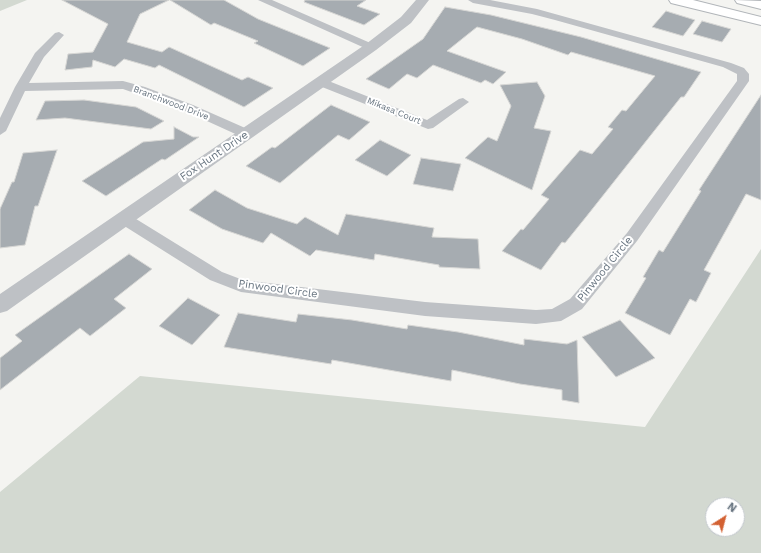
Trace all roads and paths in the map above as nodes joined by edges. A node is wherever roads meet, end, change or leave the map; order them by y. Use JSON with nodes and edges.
{"nodes":[{"id":1,"x":263,"y":0,"type":"edge"},
{"id":2,"x":423,"y":0,"type":"edge"},
{"id":3,"x":473,"y":0,"type":"edge"},
{"id":4,"x":676,"y":0,"type":"edge"},
{"id":5,"x":742,"y":0,"type":"edge"},
{"id":6,"x":761,"y":5,"type":"edge"},
{"id":7,"x":761,"y":21,"type":"edge"},
{"id":8,"x":59,"y":35,"type":"dead end"},
{"id":9,"x":371,"y":47,"type":"junction"},
{"id":10,"x":322,"y":82,"type":"junction"},
{"id":11,"x":21,"y":87,"type":"junction"},
{"id":12,"x":462,"y":102,"type":"dead end"},
{"id":13,"x":0,"y":131,"type":"edge"},
{"id":14,"x":247,"y":134,"type":"junction"},
{"id":15,"x":123,"y":218,"type":"junction"},
{"id":16,"x":0,"y":306,"type":"edge"}],
"edges":[{"from":1,"to":9,"type":"street"},
{"from":2,"to":9,"type":"street","name":"Fox Hunt Drive"},
{"from":3,"to":15,"type":"street","name":"Pinwood Circle"},
{"from":4,"to":7,"type":"main road"},
{"from":5,"to":6,"type":"main road"},
{"from":8,"to":11,"type":"street"},
{"from":9,"to":10,"type":"street","name":"Fox Hunt Drive"},
{"from":10,"to":12,"type":"street","name":"Mikasa Court"},
{"from":10,"to":14,"type":"street","name":"Fox Hunt Drive"},
{"from":11,"to":13,"type":"street"},
{"from":11,"to":14,"type":"street","name":"Branchwood Drive"},
{"from":14,"to":15,"type":"street","name":"Fox Hunt Drive"},
{"from":15,"to":16,"type":"street","name":"Fox Hunt Drive"}]}
